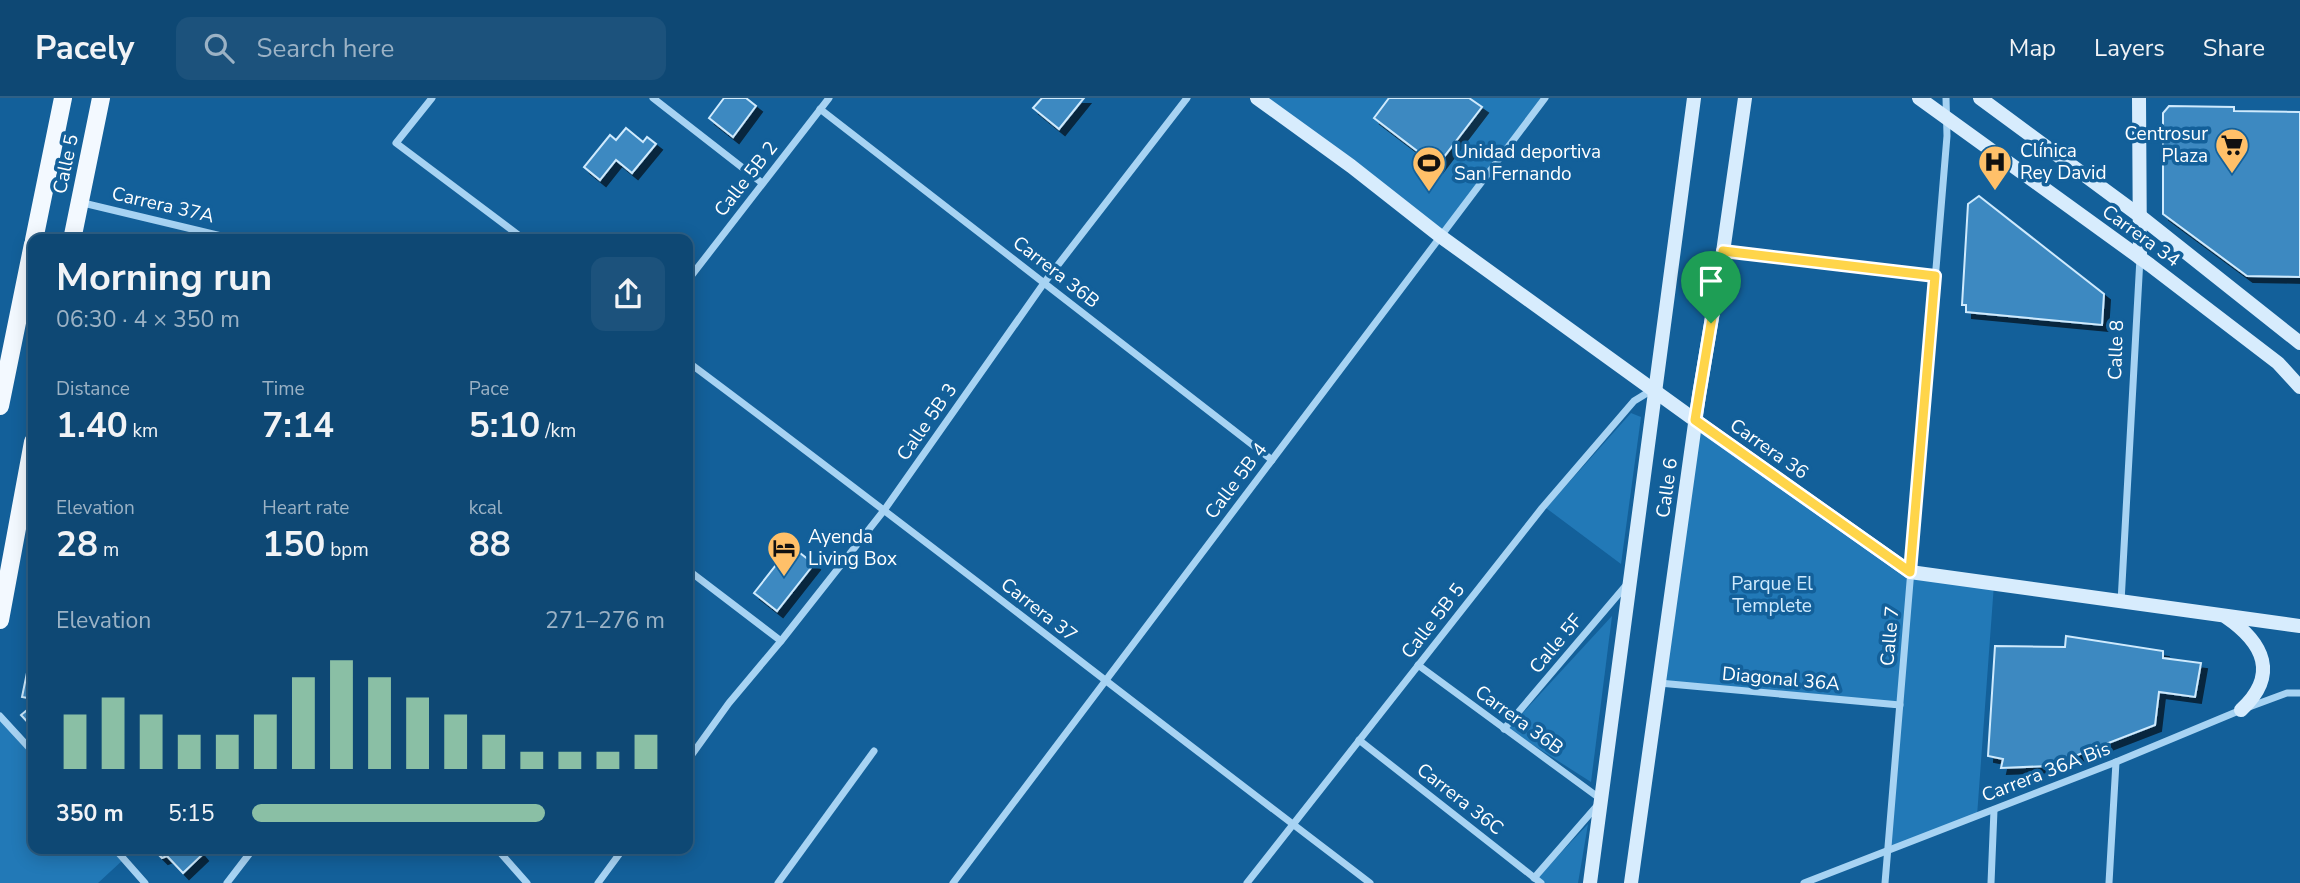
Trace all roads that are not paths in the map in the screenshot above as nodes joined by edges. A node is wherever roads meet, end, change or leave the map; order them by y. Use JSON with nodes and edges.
{"nodes":[{"id":1,"x":63,"y":98,"type":"edge"},
{"id":2,"x":101,"y":98,"type":"edge"},
{"id":3,"x":432,"y":98,"type":"edge"},
{"id":4,"x":653,"y":98,"type":"edge"},
{"id":5,"x":829,"y":98,"type":"edge"},
{"id":6,"x":1187,"y":98,"type":"edge"},
{"id":7,"x":1257,"y":98,"type":"edge"},
{"id":8,"x":1545,"y":98,"type":"edge"},
{"id":9,"x":1694,"y":98,"type":"edge"},
{"id":10,"x":1745,"y":98,"type":"edge"},
{"id":11,"x":1919,"y":98,"type":"edge"},
{"id":12,"x":1946,"y":98,"type":"edge"},
{"id":13,"x":1980,"y":98,"type":"edge"},
{"id":14,"x":2139,"y":98,"type":"edge"},
{"id":15,"x":820,"y":109,"type":"junction"},
{"id":16,"x":1948,"y":119,"type":"junction"},
{"id":17,"x":762,"y":183,"type":"junction"},
{"id":18,"x":79,"y":202,"type":"junction"},
{"id":19,"x":2140,"y":216,"type":"junction"},
{"id":20,"x":36,"y":234,"type":"edge"},
{"id":21,"x":73,"y":234,"type":"edge"},
{"id":22,"x":213,"y":234,"type":"edge"},
{"id":23,"x":517,"y":234,"type":"edge"},
{"id":24,"x":1440,"y":236,"type":"junction"},
{"id":25,"x":1723,"y":251,"type":"junction"},
{"id":26,"x":2140,"y":258,"type":"junction"},
{"id":27,"x":28,"y":271,"type":"edge"},
{"id":28,"x":693,"y":273,"type":"edge"},
{"id":29,"x":1935,"y":276,"type":"junction"},
{"id":30,"x":1044,"y":283,"type":"junction"},
{"id":31,"x":2300,"y":343,"type":"edge"},
{"id":32,"x":693,"y":366,"type":"edge"},
{"id":33,"x":2300,"y":387,"type":"edge"},
{"id":34,"x":1654,"y":389,"type":"junction"},
{"id":35,"x":0,"y":406,"type":"edge"},
{"id":36,"x":1695,"y":420,"type":"junction"},
{"id":37,"x":1272,"y":460,"type":"junction"},
{"id":38,"x":28,"y":469,"type":"edge"},
{"id":39,"x":885,"y":509,"type":"junction"},
{"id":40,"x":1910,"y":572,"type":"junction"},
{"id":41,"x":693,"y":574,"type":"edge"},
{"id":42,"x":1632,"y":579,"type":"junction"},
{"id":43,"x":2121,"y":602,"type":"junction"},
{"id":44,"x":2225,"y":617,"type":"junction"},
{"id":45,"x":0,"y":620,"type":"edge"},
{"id":46,"x":2300,"y":626,"type":"edge"},
{"id":47,"x":781,"y":641,"type":"junction"},
{"id":48,"x":1418,"y":665,"type":"junction"},
{"id":49,"x":1105,"y":681,"type":"junction"},
{"id":50,"x":1659,"y":683,"type":"junction"},
{"id":51,"x":2300,"y":692,"type":"edge"},
{"id":52,"x":1900,"y":705,"type":"junction"},
{"id":53,"x":2241,"y":710,"type":"junction"},
{"id":54,"x":0,"y":716,"type":"edge"},
{"id":55,"x":1504,"y":729,"type":"junction"},
{"id":56,"x":1359,"y":740,"type":"junction"},
{"id":57,"x":28,"y":747,"type":"edge"},
{"id":58,"x":874,"y":751,"type":"dead end"},
{"id":59,"x":693,"y":753,"type":"edge"},
{"id":60,"x":2116,"y":762,"type":"junction"},
{"id":61,"x":1602,"y":800,"type":"junction"},
{"id":62,"x":1994,"y":810,"type":"junction"},
{"id":63,"x":1293,"y":824,"type":"junction"},
{"id":64,"x":1888,"y":852,"type":"junction"},
{"id":65,"x":120,"y":854,"type":"edge"},
{"id":66,"x":249,"y":854,"type":"edge"},
{"id":67,"x":501,"y":854,"type":"edge"},
{"id":68,"x":619,"y":854,"type":"edge"},
{"id":69,"x":1537,"y":880,"type":"edge"},
{"id":70,"x":145,"y":883,"type":"edge"},
{"id":71,"x":227,"y":883,"type":"edge"},
{"id":72,"x":527,"y":883,"type":"edge"},
{"id":73,"x":598,"y":883,"type":"edge"},
{"id":74,"x":778,"y":883,"type":"edge"},
{"id":75,"x":953,"y":883,"type":"edge"},
{"id":76,"x":1247,"y":883,"type":"edge"},
{"id":77,"x":1370,"y":883,"type":"edge"},
{"id":78,"x":1590,"y":883,"type":"edge"},
{"id":79,"x":1630,"y":883,"type":"edge"},
{"id":80,"x":1804,"y":883,"type":"edge"},
{"id":81,"x":1885,"y":883,"type":"edge"},
{"id":82,"x":1992,"y":883,"type":"edge"},
{"id":83,"x":2109,"y":883,"type":"edge"}],
"edges":[{"from":1,"to":20,"type":"main road","name":"Calle 5"},
{"from":2,"to":18,"type":"main road","name":"Calle 5"},
{"from":3,"to":23,"type":"street"},
{"from":4,"to":17,"type":"street"},
{"from":5,"to":15,"type":"street","name":"Calle 5B 2"},
{"from":6,"to":30,"type":"street","name":"Calle 5B 3"},
{"from":7,"to":24,"type":"main road","name":"Carrera 36"},
{"from":8,"to":24,"type":"street","name":"Calle 5B 4"},
{"from":9,"to":34,"type":"main road","name":"Calle 6"},
{"from":10,"to":25,"type":"main road","name":"Calle 6"},
{"from":11,"to":16,"type":"main road","name":"Carrera 34"},
{"from":12,"to":16,"type":"street","name":"Calle 7"},
{"from":13,"to":19,"type":"main road","name":"Carrera 34"},
{"from":14,"to":19,"type":"main road","name":"Calle 8"},
{"from":15,"to":17,"type":"street","name":"Calle 5B 2"},
{"from":15,"to":30,"type":"street","name":"Carrera 36B"},
{"from":16,"to":26,"type":"main road","name":"Carrera 34"},
{"from":16,"to":29,"type":"street","name":"Calle 7"},
{"from":17,"to":28,"type":"street","name":"Calle 5B 2"},
{"from":18,"to":21,"type":"main road","name":"Calle 5"},
{"from":18,"to":22,"type":"street","name":"Carrera 37A"},
{"from":19,"to":26,"type":"main road","name":"Calle 8"},
{"from":19,"to":31,"type":"main road","name":"Carrera 34"},
{"from":24,"to":34,"type":"main road","name":"Carrera 36"},
{"from":24,"to":37,"type":"street","name":"Calle 5B 4"},
{"from":25,"to":29,"type":"street"},
{"from":25,"to":36,"type":"main road","name":"Calle 6"},
{"from":26,"to":33,"type":"main road","name":"Carrera 34"},
{"from":26,"to":43,"type":"street","name":"Calle 8"},
{"from":27,"to":35,"type":"main road","name":"Calle 5"},
{"from":29,"to":40,"type":"street","name":"Calle 7"},
{"from":30,"to":37,"type":"street","name":"Carrera 36B"},
{"from":30,"to":39,"type":"street","name":"Calle 5B 3"},
{"from":32,"to":39,"type":"street","name":"Carrera 37"},
{"from":34,"to":36,"type":"main road","name":"Carrera 36"},
{"from":34,"to":42,"type":"main road","name":"Calle 6"},
{"from":34,"to":48,"type":"street","name":"Calle 5B 5"},
{"from":36,"to":40,"type":"main road","name":"Carrera 36"},
{"from":36,"to":50,"type":"main road","name":"Calle 6"},
{"from":37,"to":49,"type":"street","name":"Calle 5B 4"},
{"from":38,"to":45,"type":"main road"},
{"from":39,"to":47,"type":"street","name":"Calle 5B 3"},
{"from":39,"to":49,"type":"street","name":"Carrera 37"},
{"from":40,"to":43,"type":"main road","name":"Carrera 36"},
{"from":40,"to":52,"type":"street","name":"Calle 7"},
{"from":41,"to":47,"type":"street"},
{"from":42,"to":55,"type":"street","name":"Calle 5F"},
{"from":42,"to":61,"type":"main road","name":"Calle 6"},
{"from":43,"to":44,"type":"main road","name":"Carrera 36"},
{"from":44,"to":46,"type":"main road","name":"Carrera 36"},
{"from":44,"to":53,"type":"main road"},
{"from":47,"to":59,"type":"street","name":"Calle 5B 3"},
{"from":48,"to":55,"type":"street","name":"Carrera 36B"},
{"from":48,"to":56,"type":"street","name":"Calle 5B 5"},
{"from":49,"to":63,"type":"street","name":"Carrera 37"},
{"from":49,"to":75,"type":"street","name":"Calle 5B 4"},
{"from":50,"to":52,"type":"street","name":"Diagonal 36A"},
{"from":50,"to":79,"type":"main road","name":"Calle 6"},
{"from":51,"to":53,"type":"street","name":"Carrera 36A Bis"},
{"from":52,"to":64,"type":"street","name":"Calle 7"},
{"from":53,"to":60,"type":"street","name":"Carrera 36A Bis"},
{"from":54,"to":57,"type":"street"},
{"from":55,"to":61,"type":"street","name":"Carrera 36B"},
{"from":56,"to":63,"type":"street","name":"Calle 5B 5"},
{"from":56,"to":69,"type":"street","name":"Carrera 36C"},
{"from":58,"to":74,"type":"street"},
{"from":60,"to":62,"type":"street","name":"Carrera 36A Bis"},
{"from":60,"to":83,"type":"street"},
{"from":61,"to":69,"type":"street"},
{"from":61,"to":78,"type":"main road","name":"Calle 6"},
{"from":62,"to":64,"type":"street","name":"Carrera 36A Bis"},
{"from":62,"to":82,"type":"street"},
{"from":63,"to":76,"type":"street","name":"Calle 5B 5"},
{"from":63,"to":77,"type":"street","name":"Carrera 37"},
{"from":64,"to":80,"type":"street","name":"Carrera 36A Bis"},
{"from":64,"to":81,"type":"street","name":"Calle 7"},
{"from":65,"to":70,"type":"street"},
{"from":66,"to":71,"type":"street"},
{"from":67,"to":72,"type":"street"},
{"from":68,"to":73,"type":"street"}]}
